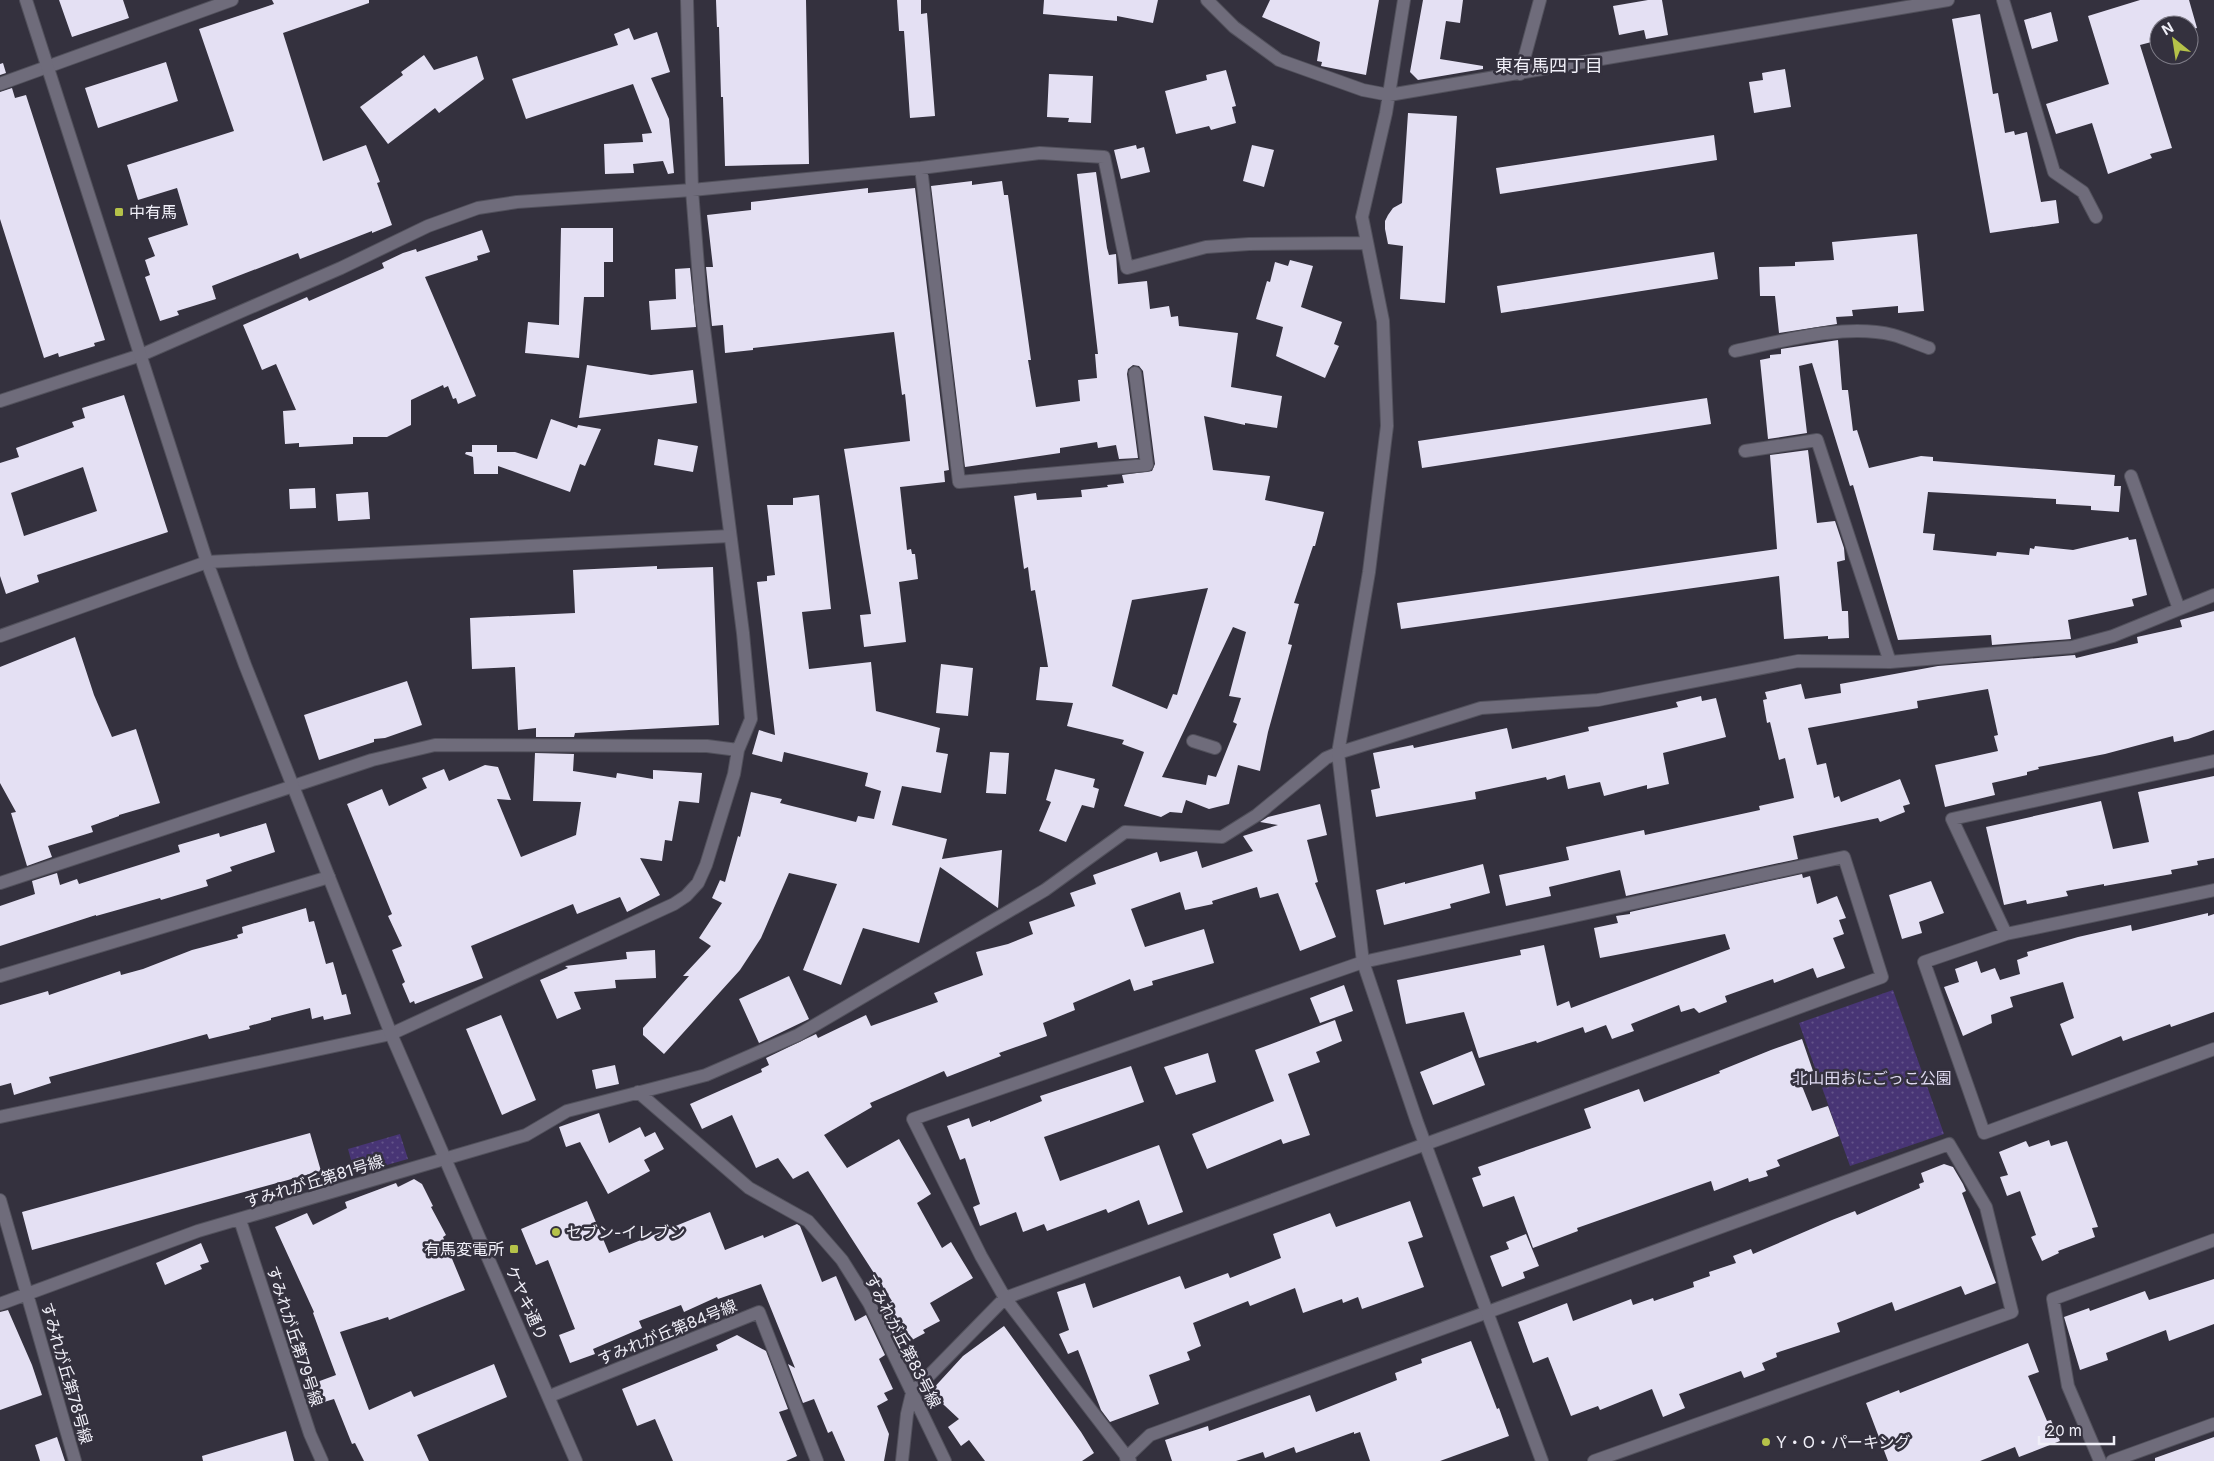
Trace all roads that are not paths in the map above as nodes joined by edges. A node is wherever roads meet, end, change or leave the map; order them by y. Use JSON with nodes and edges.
{"nodes":[{"id":1,"x":26,"y":0,"type":"edge"},
{"id":2,"x":232,"y":0,"type":"edge"},
{"id":3,"x":687,"y":0,"type":"edge"},
{"id":4,"x":1206,"y":0,"type":"edge"},
{"id":5,"x":1404,"y":0,"type":"edge"},
{"id":6,"x":1540,"y":0,"type":"edge"},
{"id":7,"x":1948,"y":0,"type":"edge"},
{"id":8,"x":2003,"y":0,"type":"edge"},
{"id":9,"x":47,"y":66,"type":"junction"},
{"id":10,"x":1520,"y":74,"type":"junction"},
{"id":11,"x":0,"y":84,"type":"edge"},
{"id":12,"x":1388,"y":95,"type":"junction"},
{"id":13,"x":921,"y":168,"type":"junction"},
{"id":14,"x":692,"y":190,"type":"junction"},
{"id":15,"x":2096,"y":217,"type":"dead end"},
{"id":16,"x":1367,"y":243,"type":"junction"},
{"id":17,"x":1929,"y":348,"type":"dead end"},
{"id":18,"x":1735,"y":351,"type":"dead end"},
{"id":19,"x":141,"y":355,"type":"junction"},
{"id":20,"x":1135,"y":373,"type":"dead end"},
{"id":21,"x":0,"y":400,"type":"edge"},
{"id":22,"x":1746,"y":451,"type":"dead end"},
{"id":23,"x":2131,"y":476,"type":"dead end"},
{"id":24,"x":730,"y":536,"type":"junction"},
{"id":25,"x":207,"y":562,"type":"junction"},
{"id":26,"x":2214,"y":595,"type":"edge"},
{"id":27,"x":2179,"y":610,"type":"junction"},
{"id":28,"x":0,"y":636,"type":"edge"},
{"id":29,"x":1890,"y":662,"type":"junction"},
{"id":30,"x":1192,"y":741,"type":"dead end"},
{"id":31,"x":1215,"y":748,"type":"dead end"},
{"id":32,"x":738,"y":750,"type":"junction"},
{"id":33,"x":1338,"y":753,"type":"junction"},
{"id":34,"x":2214,"y":761,"type":"edge"},
{"id":35,"x":292,"y":787,"type":"junction"},
{"id":36,"x":329,"y":877,"type":"junction"},
{"id":37,"x":0,"y":883,"type":"edge"},
{"id":38,"x":2214,"y":890,"type":"edge"},
{"id":39,"x":2006,"y":934,"type":"junction"},
{"id":40,"x":1364,"y":962,"type":"junction"},
{"id":41,"x":0,"y":976,"type":"edge"},
{"id":42,"x":391,"y":1034,"type":"junction"},
{"id":43,"x":2214,"y":1049,"type":"edge"},
{"id":44,"x":638,"y":1092,"type":"junction"},
{"id":45,"x":0,"y":1117,"type":"edge"},
{"id":46,"x":1425,"y":1143,"type":"junction"},
{"id":47,"x":446,"y":1159,"type":"junction"},
{"id":48,"x":0,"y":1200,"type":"edge"},
{"id":49,"x":240,"y":1220,"type":"junction"},
{"id":50,"x":2214,"y":1240,"type":"edge"},
{"id":51,"x":27,"y":1295,"type":"junction"},
{"id":52,"x":1005,"y":1298,"type":"junction"},
{"id":53,"x":0,"y":1304,"type":"edge"},
{"id":54,"x":1487,"y":1311,"type":"junction"},
{"id":55,"x":912,"y":1393,"type":"junction"},
{"id":56,"x":550,"y":1396,"type":"junction"},
{"id":57,"x":2214,"y":1424,"type":"edge"},
{"id":58,"x":1128,"y":1459,"type":"edge"},
{"id":59,"x":75,"y":1461,"type":"edge"},
{"id":60,"x":322,"y":1461,"type":"edge"},
{"id":61,"x":576,"y":1461,"type":"edge"},
{"id":62,"x":817,"y":1461,"type":"edge"},
{"id":63,"x":902,"y":1461,"type":"edge"},
{"id":64,"x":945,"y":1461,"type":"edge"},
{"id":65,"x":1542,"y":1461,"type":"edge"},
{"id":66,"x":1594,"y":1461,"type":"edge"},
{"id":67,"x":2100,"y":1461,"type":"edge"},
{"id":68,"x":2112,"y":1461,"type":"edge"}],
"edges":[{"from":1,"to":9,"type":"street","name":"ケヤキ通り"},
{"from":2,"to":9,"type":"street"},
{"from":3,"to":14,"type":"street"},
{"from":4,"to":12,"type":"street"},
{"from":5,"to":12,"type":"street"},
{"from":6,"to":10,"type":"street"},
{"from":7,"to":10,"type":"street"},
{"from":8,"to":15,"type":"street"},
{"from":9,"to":11,"type":"street"},
{"from":9,"to":19,"type":"street","name":"ケヤキ通り"},
{"from":10,"to":12,"type":"street"},
{"from":12,"to":16,"type":"street"},
{"from":13,"to":14,"type":"street"},
{"from":13,"to":16,"type":"street"},
{"from":13,"to":20,"type":"street"},
{"from":14,"to":19,"type":"street"},
{"from":14,"to":24,"type":"street"},
{"from":16,"to":33,"type":"street"},
{"from":17,"to":18,"type":"street"},
{"from":19,"to":21,"type":"street"},
{"from":19,"to":25,"type":"street","name":"ケヤキ通り"},
{"from":22,"to":29,"type":"street"},
{"from":23,"to":27,"type":"street"},
{"from":24,"to":25,"type":"street"},
{"from":24,"to":32,"type":"street"},
{"from":25,"to":28,"type":"street"},
{"from":25,"to":35,"type":"street","name":"ケヤキ通り"},
{"from":26,"to":27,"type":"street","name":"すみれが丘第81号線"},
{"from":27,"to":29,"type":"street","name":"すみれが丘第81号線"},
{"from":29,"to":33,"type":"street","name":"すみれが丘第81号線"},
{"from":30,"to":31,"type":"street"},
{"from":32,"to":35,"type":"street"},
{"from":32,"to":42,"type":"street"},
{"from":33,"to":40,"type":"street"},
{"from":33,"to":44,"type":"street","name":"すみれが丘第81号線"},
{"from":34,"to":39,"type":"street"},
{"from":35,"to":36,"type":"street","name":"ケヤキ通り"},
{"from":35,"to":37,"type":"street"},
{"from":36,"to":41,"type":"street"},
{"from":36,"to":42,"type":"street","name":"ケヤキ通り"},
{"from":38,"to":39,"type":"street"},
{"from":39,"to":43,"type":"street"},
{"from":40,"to":46,"type":"street"},
{"from":40,"to":46,"type":"street"},
{"from":40,"to":52,"type":"street"},
{"from":42,"to":45,"type":"street"},
{"from":42,"to":47,"type":"street","name":"ケヤキ通り"},
{"from":44,"to":47,"type":"street","name":"すみれが丘第81号線"},
{"from":44,"to":55,"type":"street","name":"すみれが丘第83号線"},
{"from":46,"to":52,"type":"street"},
{"from":46,"to":54,"type":"street"},
{"from":47,"to":49,"type":"street","name":"すみれが丘第81号線"},
{"from":47,"to":56,"type":"street","name":"ケヤキ通り"},
{"from":48,"to":51,"type":"street","name":"すみれが丘第78号線"},
{"from":49,"to":51,"type":"street","name":"すみれが丘第81号線"},
{"from":49,"to":60,"type":"street","name":"すみれが丘第79号線"},
{"from":50,"to":67,"type":"street"},
{"from":51,"to":53,"type":"street","name":"すみれが丘第81号線"},
{"from":51,"to":59,"type":"street","name":"すみれが丘第78号線"},
{"from":52,"to":55,"type":"street"},
{"from":52,"to":58,"type":"street"},
{"from":54,"to":58,"type":"street"},
{"from":54,"to":65,"type":"street"},
{"from":54,"to":66,"type":"street"},
{"from":55,"to":63,"type":"street"},
{"from":55,"to":64,"type":"street","name":"すみれが丘第83号線"},
{"from":56,"to":61,"type":"street","name":"ケヤキ通り"},
{"from":56,"to":62,"type":"street","name":"すみれが丘第84号線"},
{"from":57,"to":68,"type":"street"}]}
